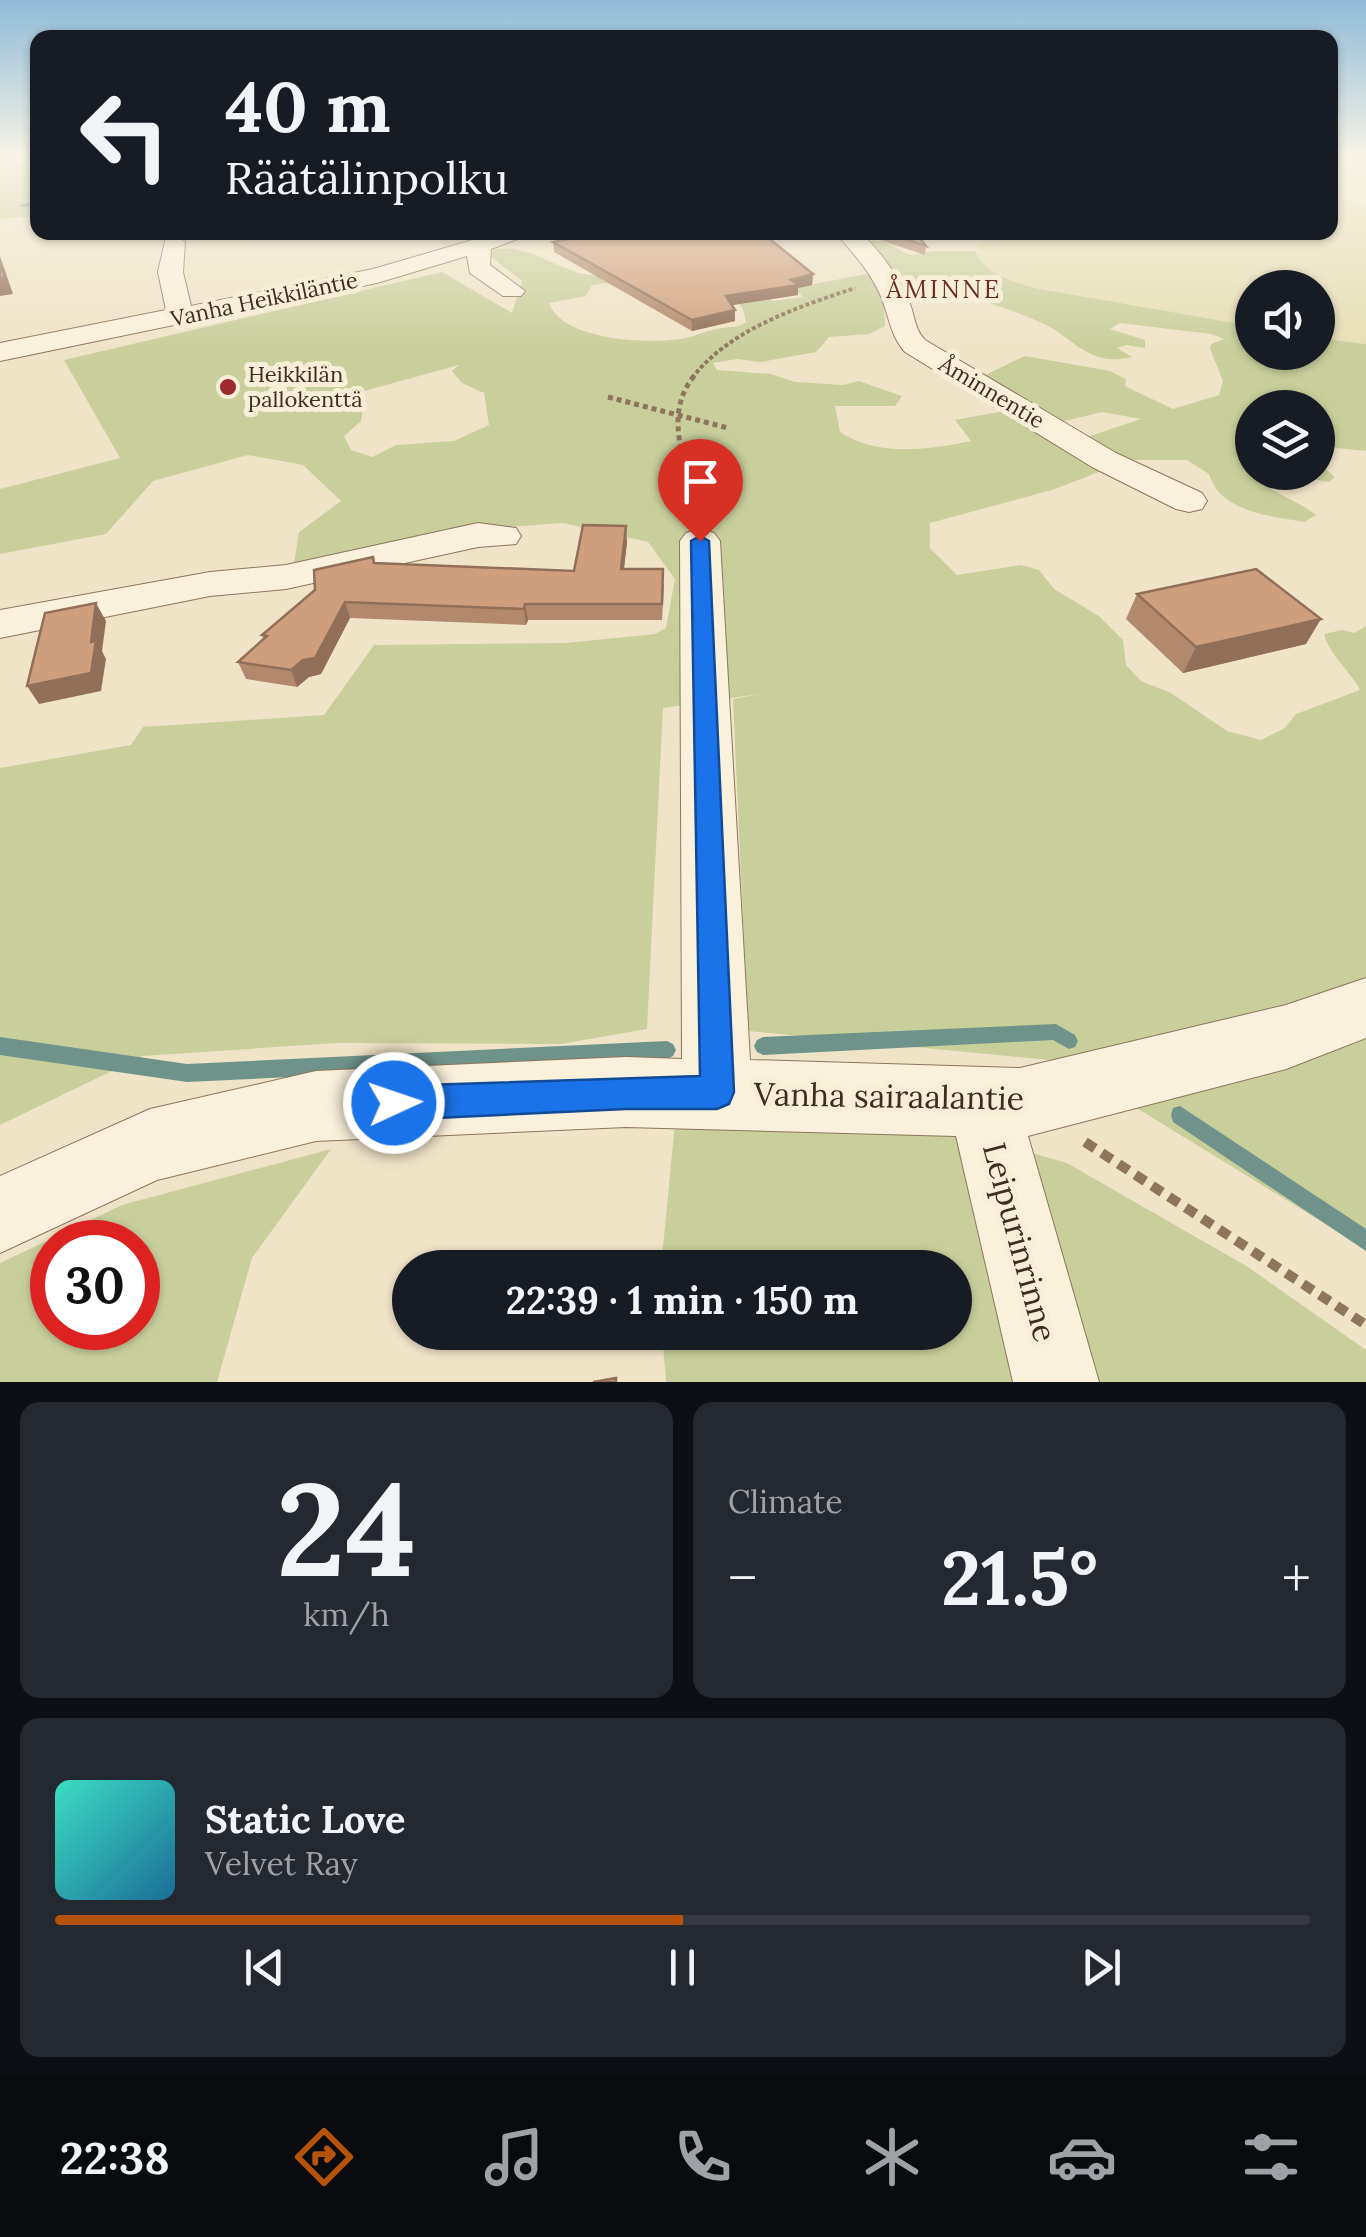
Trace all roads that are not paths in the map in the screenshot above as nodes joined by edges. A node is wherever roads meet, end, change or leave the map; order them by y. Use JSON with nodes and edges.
{"nodes":[{"id":1,"x":852,"y":240,"type":"edge"},
{"id":2,"x":481,"y":241,"type":"edge"},
{"id":3,"x":174,"y":242,"type":"dead end"},
{"id":4,"x":512,"y":291,"type":"dead end"},
{"id":5,"x":182,"y":317,"type":"junction"},
{"id":6,"x":0,"y":352,"type":"edge"},
{"id":7,"x":1190,"y":501,"type":"dead end"},
{"id":8,"x":502,"y":536,"type":"dead end"},
{"id":9,"x":700,"y":541,"type":"road end"},
{"id":10,"x":0,"y":624,"type":"edge"},
{"id":11,"x":1366,"y":1008,"type":"edge"},
{"id":12,"x":717,"y":1092,"type":"junction"},
{"id":13,"x":1002,"y":1102,"type":"junction"},
{"id":14,"x":0,"y":1215,"type":"edge"},
{"id":15,"x":1056,"y":1382,"type":"edge"}],
"edges":[{"from":1,"to":7,"type":"street","name":"Åminnentie"},
{"from":2,"to":4,"type":"street"},
{"from":2,"to":5,"type":"street","name":"Vanha Heikkiläntie"},
{"from":3,"to":5,"type":"street"},
{"from":5,"to":6,"type":"street","name":"Vanha Heikkiläntie"},
{"from":8,"to":10,"type":"street"},
{"from":9,"to":12,"type":"street"},
{"from":11,"to":13,"type":"street","name":"Vanha sairaalantie"},
{"from":12,"to":13,"type":"street","name":"Vanha sairaalantie"},
{"from":12,"to":14,"type":"street","name":"Vanha sairaalantie"},
{"from":13,"to":15,"type":"street","name":"Leipurinrinne"}]}
